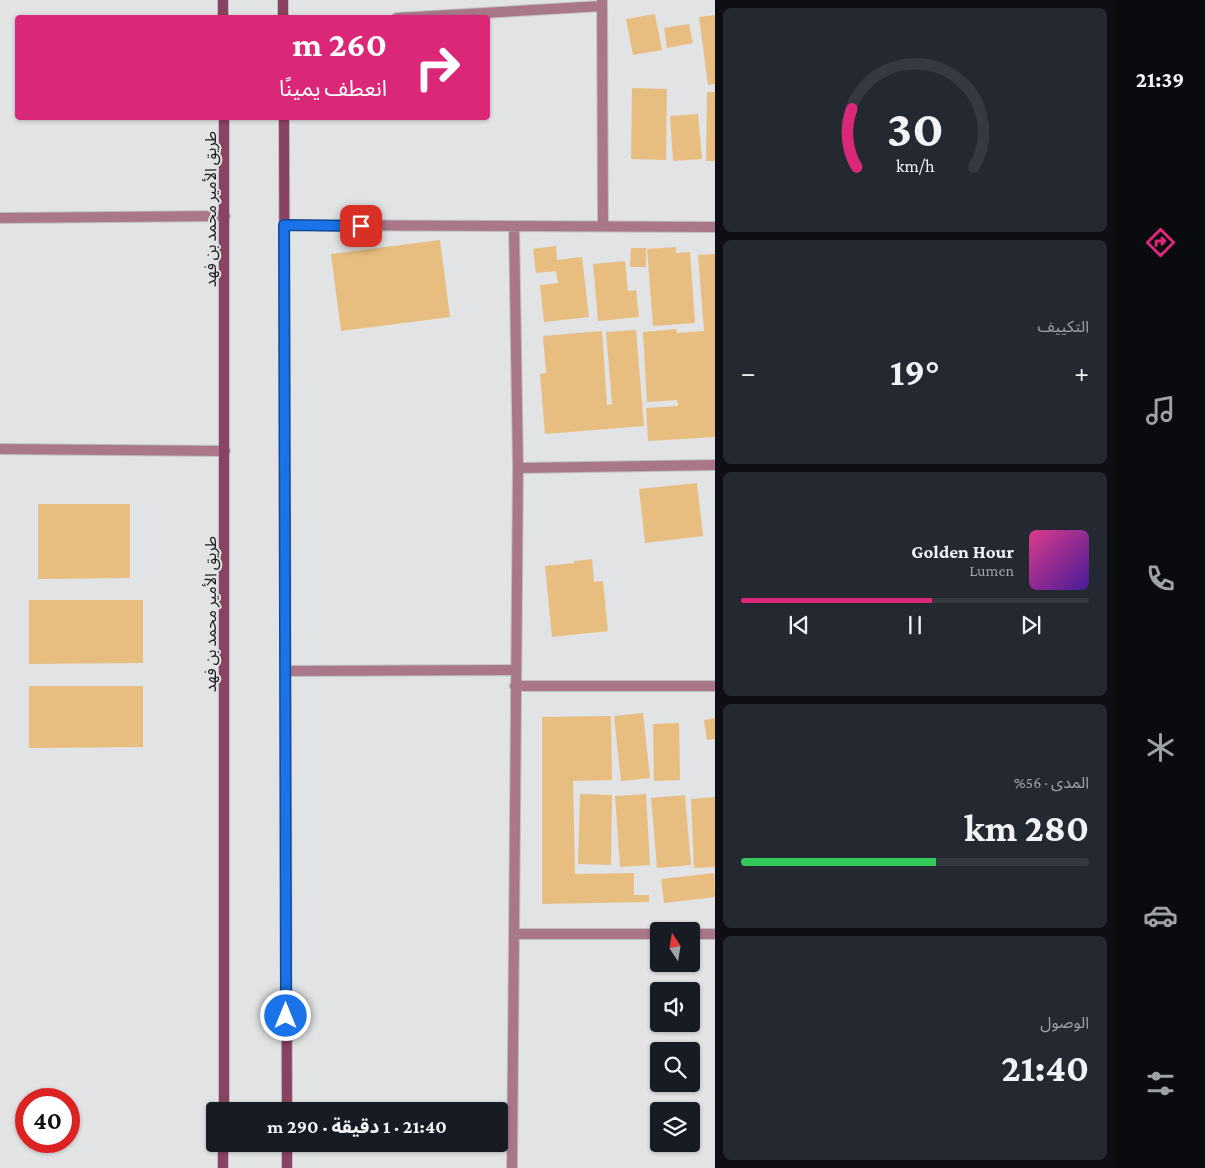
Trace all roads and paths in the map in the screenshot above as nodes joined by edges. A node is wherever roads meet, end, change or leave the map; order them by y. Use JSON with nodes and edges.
{"nodes":[{"id":1,"x":223,"y":0,"type":"edge"},
{"id":2,"x":283,"y":0,"type":"edge"},
{"id":3,"x":602,"y":3,"type":"edge"},
{"id":4,"x":223,"y":15,"type":"edge"},
{"id":5,"x":283,"y":15,"type":"edge"},
{"id":6,"x":438,"y":15,"type":"edge"},
{"id":7,"x":224,"y":120,"type":"edge"},
{"id":8,"x":284,"y":120,"type":"edge"},
{"id":9,"x":225,"y":216,"type":"junction"},
{"id":10,"x":0,"y":218,"type":"edge"},
{"id":11,"x":284,"y":225,"type":"junction"},
{"id":12,"x":514,"y":226,"type":"junction"},
{"id":13,"x":603,"y":226,"type":"junction"},
{"id":14,"x":715,"y":227,"type":"edge"},
{"id":15,"x":0,"y":449,"type":"edge"},
{"id":16,"x":225,"y":451,"type":"junction"},
{"id":17,"x":715,"y":465,"type":"edge"},
{"id":18,"x":518,"y":468,"type":"junction"},
{"id":19,"x":516,"y":670,"type":"junction"},
{"id":20,"x":285,"y":671,"type":"junction"},
{"id":21,"x":515,"y":686,"type":"junction"},
{"id":22,"x":715,"y":686,"type":"edge"},
{"id":23,"x":514,"y":934,"type":"junction"},
{"id":24,"x":650,"y":934,"type":"edge"},
{"id":25,"x":700,"y":934,"type":"edge"},
{"id":26,"x":715,"y":934,"type":"edge"},
{"id":27,"x":224,"y":1102,"type":"edge"},
{"id":28,"x":287,"y":1102,"type":"edge"},
{"id":29,"x":224,"y":1152,"type":"edge"},
{"id":30,"x":287,"y":1152,"type":"edge"},
{"id":31,"x":223,"y":1168,"type":"edge"},
{"id":32,"x":287,"y":1168,"type":"edge"},
{"id":33,"x":512,"y":1168,"type":"edge"}],
"edges":[{"from":1,"to":4,"type":"street"},
{"from":2,"to":5,"type":"street"},
{"from":3,"to":6,"type":"street"},
{"from":3,"to":13,"type":"street"},
{"from":7,"to":9,"type":"street","name":"طريق الأمير محمد بن فهد"},
{"from":8,"to":11,"type":"street"},
{"from":9,"to":10,"type":"street"},
{"from":9,"to":16,"type":"street","name":"طريق الأمير محمد بن فهد"},
{"from":11,"to":12,"type":"street"},
{"from":11,"to":20,"type":"street"},
{"from":12,"to":13,"type":"street"},
{"from":12,"to":18,"type":"street"},
{"from":13,"to":14,"type":"street"},
{"from":15,"to":16,"type":"street"},
{"from":16,"to":27,"type":"street","name":"طريق الأمير محمد بن فهد"},
{"from":17,"to":18,"type":"street"},
{"from":18,"to":19,"type":"street"},
{"from":19,"to":20,"type":"street"},
{"from":19,"to":21,"type":"street"},
{"from":20,"to":28,"type":"street"},
{"from":21,"to":22,"type":"street"},
{"from":21,"to":23,"type":"street"},
{"from":23,"to":24,"type":"street"},
{"from":23,"to":33,"type":"street"},
{"from":25,"to":26,"type":"street"},
{"from":29,"to":31,"type":"street"},
{"from":30,"to":32,"type":"street"}]}
